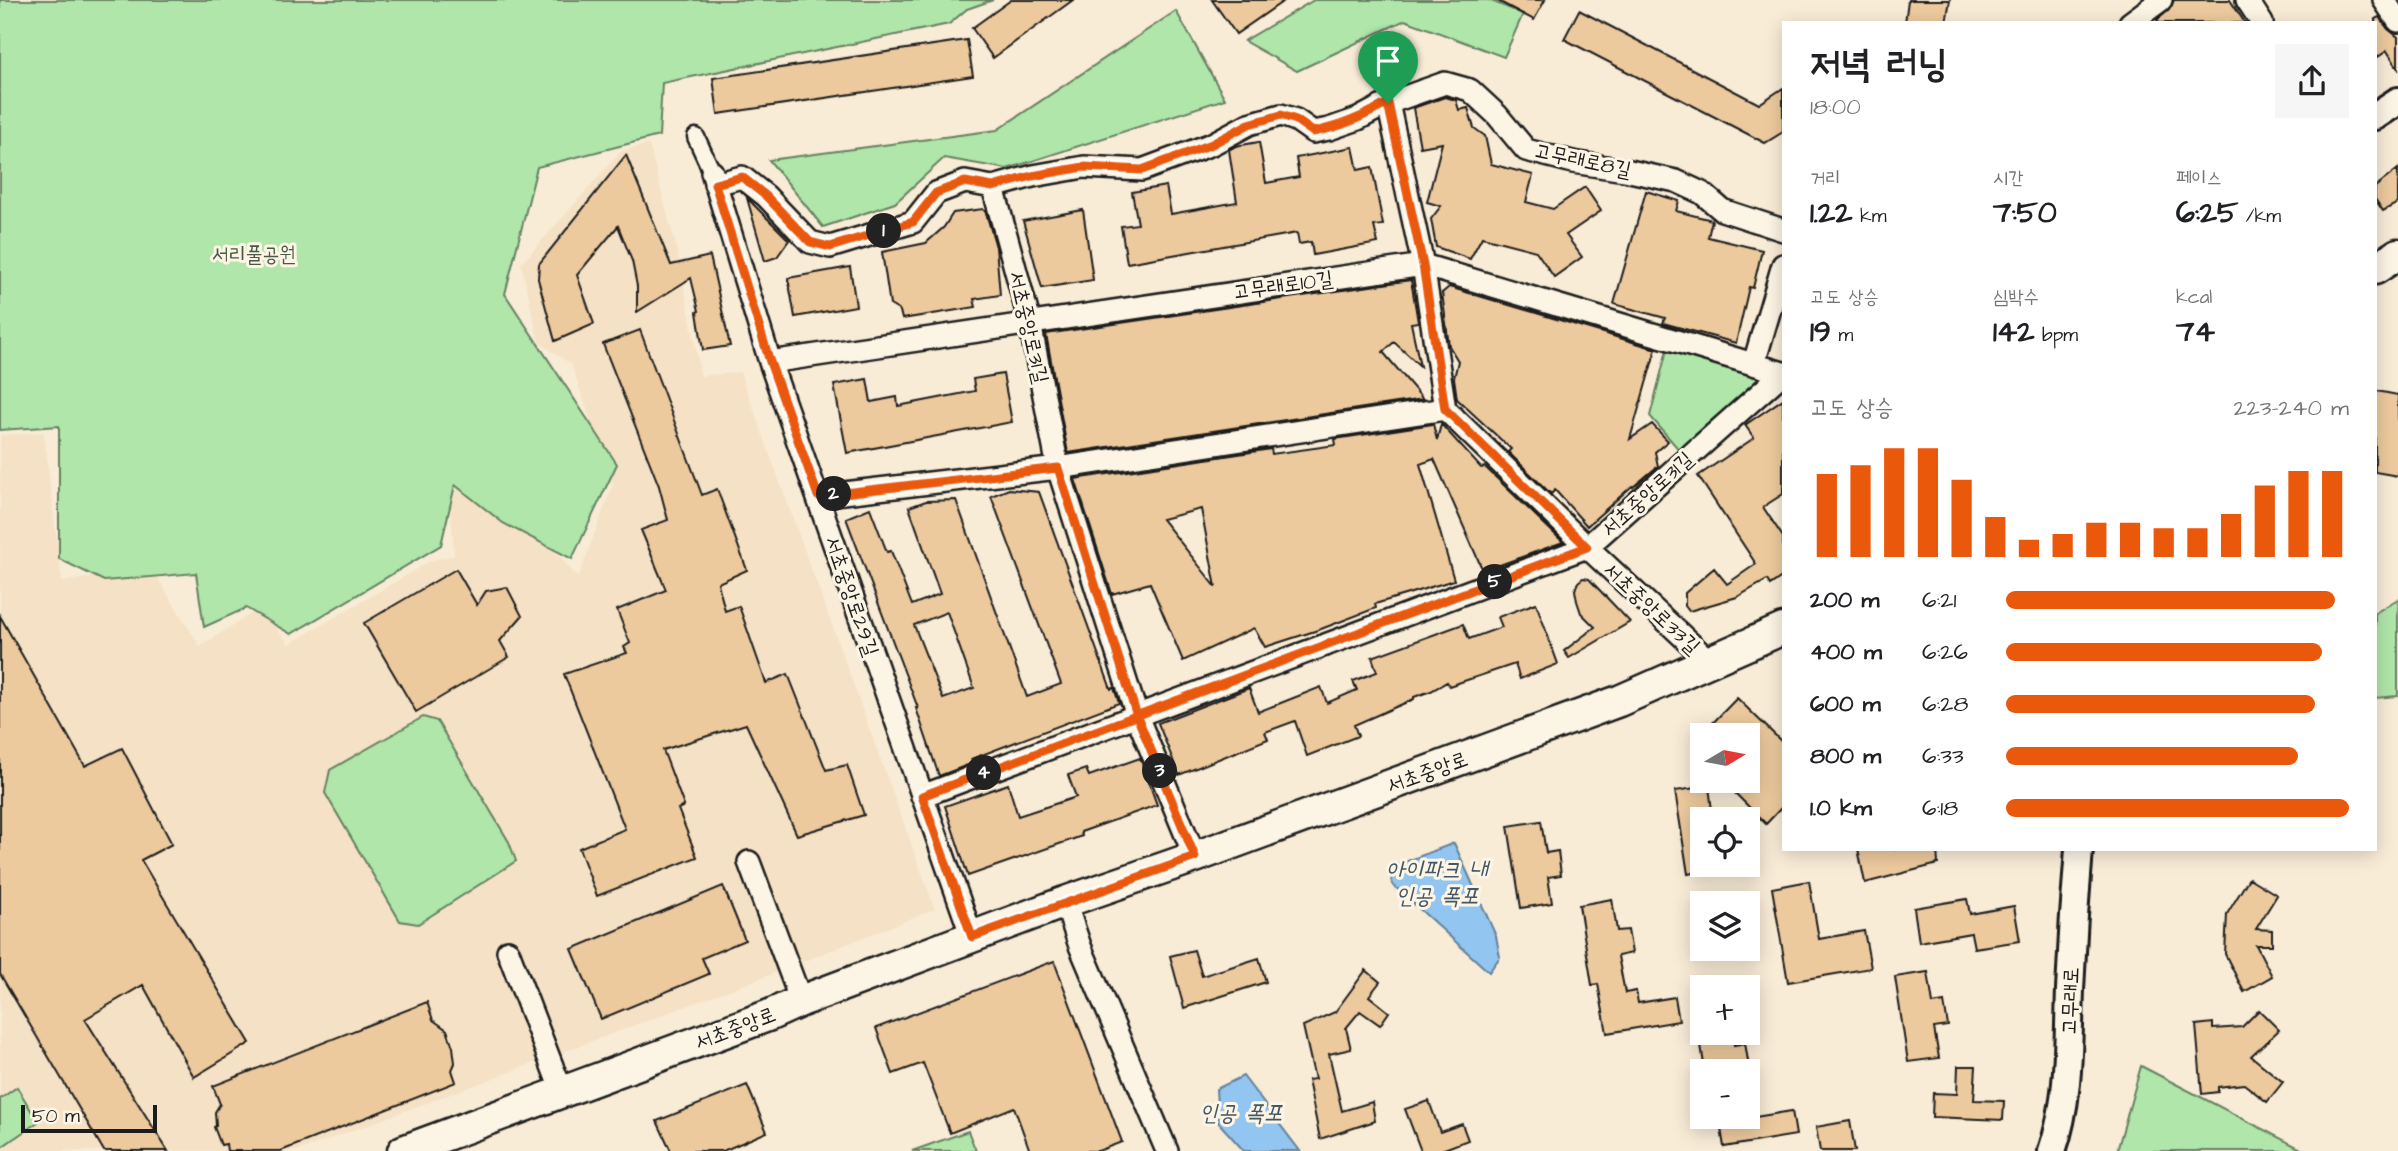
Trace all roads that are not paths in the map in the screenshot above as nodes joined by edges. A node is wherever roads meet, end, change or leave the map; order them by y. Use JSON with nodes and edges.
{"nodes":[{"id":1,"x":2161,"y":0,"type":"edge"},
{"id":2,"x":2247,"y":0,"type":"edge"},
{"id":3,"x":2384,"y":0,"type":"edge"},
{"id":4,"x":2133,"y":21,"type":"edge"},
{"id":5,"x":2261,"y":21,"type":"edge"},
{"id":6,"x":2398,"y":21,"type":"edge"},
{"id":7,"x":2398,"y":101,"type":"edge"},
{"id":8,"x":1388,"y":103,"type":"junction"},
{"id":9,"x":2377,"y":115,"type":"edge"},
{"id":10,"x":696,"y":137,"type":"dead end"},
{"id":11,"x":713,"y":178,"type":"junction"},
{"id":12,"x":993,"y":187,"type":"junction"},
{"id":13,"x":1782,"y":230,"type":"edge"},
{"id":14,"x":2398,"y":254,"type":"edge"},
{"id":15,"x":1423,"y":265,"type":"junction"},
{"id":16,"x":1782,"y":268,"type":"edge"},
{"id":17,"x":2377,"y":268,"type":"edge"},
{"id":18,"x":1031,"y":323,"type":"junction"},
{"id":19,"x":770,"y":362,"type":"junction"},
{"id":20,"x":1754,"y":363,"type":"junction"},
{"id":21,"x":1782,"y":373,"type":"edge"},
{"id":22,"x":1782,"y":374,"type":"edge"},
{"id":23,"x":1445,"y":409,"type":"junction"},
{"id":24,"x":1058,"y":468,"type":"junction"},
{"id":25,"x":818,"y":496,"type":"junction"},
{"id":26,"x":1587,"y":547,"type":"junction"},
{"id":27,"x":1782,"y":629,"type":"edge"},
{"id":28,"x":1709,"y":661,"type":"junction"},
{"id":29,"x":1137,"y":716,"type":"junction"},
{"id":30,"x":922,"y":796,"type":"junction"},
{"id":31,"x":2078,"y":851,"type":"edge"},
{"id":32,"x":1195,"y":857,"type":"junction"},
{"id":33,"x":749,"y":862,"type":"dead end"},
{"id":34,"x":1065,"y":902,"type":"junction"},
{"id":35,"x":972,"y":937,"type":"junction"},
{"id":36,"x":508,"y":951,"type":"dead end"},
{"id":37,"x":801,"y":1001,"type":"junction"},
{"id":38,"x":562,"y":1091,"type":"junction"},
{"id":39,"x":403,"y":1151,"type":"edge"},
{"id":40,"x":1167,"y":1151,"type":"edge"},
{"id":41,"x":2052,"y":1151,"type":"edge"}],
"edges":[{"from":1,"to":4,"type":"street"},
{"from":2,"to":5,"type":"street"},
{"from":3,"to":6,"type":"street"},
{"from":7,"to":9,"type":"street"},
{"from":8,"to":12,"type":"street","name":"고무래로8길"},
{"from":8,"to":13,"type":"street","name":"고무래로8길"},
{"from":8,"to":15,"type":"street"},
{"from":10,"to":11,"type":"street"},
{"from":11,"to":12,"type":"street","name":"고무래로8길"},
{"from":11,"to":19,"type":"street","name":"서초중앙로29길"},
{"from":12,"to":18,"type":"street","name":"서초중앙로31길"},
{"from":14,"to":17,"type":"main road"},
{"from":15,"to":18,"type":"street","name":"고무래로10길"},
{"from":15,"to":20,"type":"street","name":"고무래로10길"},
{"from":15,"to":23,"type":"street"},
{"from":16,"to":20,"type":"street"},
{"from":18,"to":19,"type":"street","name":"고무래로10길"},
{"from":18,"to":24,"type":"street","name":"서초중앙로31길"},
{"from":19,"to":25,"type":"street","name":"서초중앙로29길"},
{"from":20,"to":21,"type":"street","name":"고무래로10길"},
{"from":22,"to":26,"type":"street","name":"서초중앙로31길"},
{"from":23,"to":24,"type":"street"},
{"from":23,"to":26,"type":"street","name":"서초중앙로33길"},
{"from":24,"to":25,"type":"street"},
{"from":24,"to":29,"type":"street","name":"서초중앙로31길"},
{"from":25,"to":30,"type":"street","name":"서초중앙로29길"},
{"from":26,"to":28,"type":"street","name":"서초중앙로33길"},
{"from":26,"to":29,"type":"street","name":"서초중앙로31길"},
{"from":27,"to":28,"type":"main road","name":"서초중앙로"},
{"from":28,"to":32,"type":"main road","name":"서초중앙로"},
{"from":29,"to":30,"type":"street","name":"서초중앙로31길"},
{"from":29,"to":32,"type":"street","name":"서초중앙로31길"},
{"from":30,"to":35,"type":"street","name":"서초중앙로29길"},
{"from":31,"to":41,"type":"street","name":"고무래로"},
{"from":32,"to":34,"type":"main road","name":"서초중앙로"},
{"from":33,"to":37,"type":"street"},
{"from":34,"to":35,"type":"main road","name":"서초중앙로"},
{"from":34,"to":40,"type":"street"},
{"from":35,"to":37,"type":"main road","name":"서초중앙로"},
{"from":36,"to":38,"type":"street"},
{"from":37,"to":38,"type":"main road","name":"서초중앙로"},
{"from":38,"to":39,"type":"main road","name":"서초중앙로"}]}
